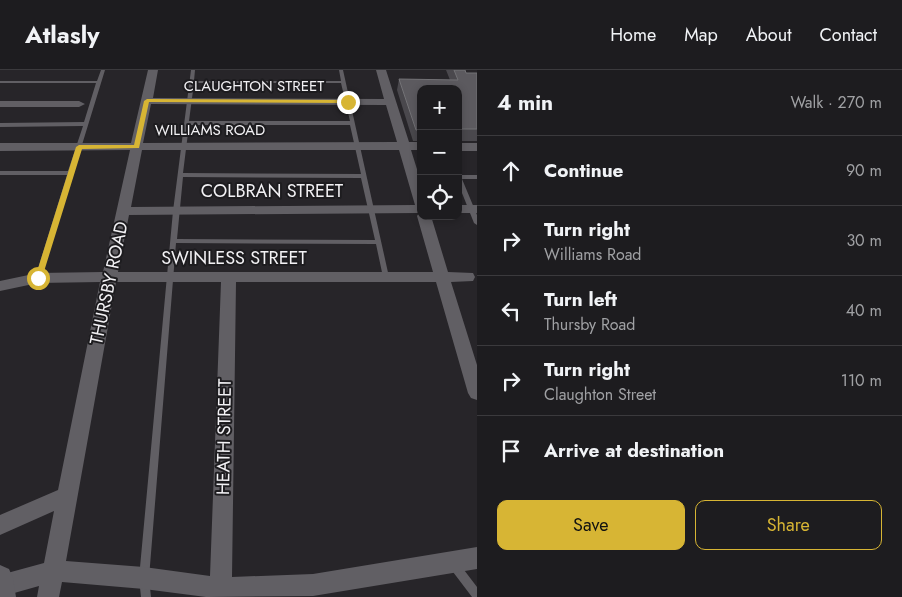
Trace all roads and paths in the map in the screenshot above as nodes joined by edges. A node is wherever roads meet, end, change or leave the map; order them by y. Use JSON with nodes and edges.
{"nodes":[{"id":1,"x":103,"y":70,"type":"edge"},
{"id":2,"x":153,"y":70,"type":"edge"},
{"id":3,"x":193,"y":70,"type":"edge"},
{"id":4,"x":342,"y":70,"type":"edge"},
{"id":5,"x":381,"y":70,"type":"edge"},
{"id":6,"x":0,"y":82,"type":"edge"},
{"id":7,"x":99,"y":82,"type":"junction"},
{"id":8,"x":191,"y":82,"type":"junction"},
{"id":9,"x":344,"y":82,"type":"junction"},
{"id":10,"x":147,"y":101,"type":"junction"},
{"id":11,"x":188,"y":101,"type":"junction"},
{"id":12,"x":348,"y":102,"type":"junction"},
{"id":13,"x":390,"y":102,"type":"junction"},
{"id":14,"x":0,"y":104,"type":"edge"},
{"id":15,"x":79,"y":104,"type":"dead end"},
{"id":16,"x":186,"y":123,"type":"junction"},
{"id":17,"x":353,"y":123,"type":"junction"},
{"id":18,"x":86,"y":124,"type":"junction"},
{"id":19,"x":0,"y":125,"type":"edge"},
{"id":20,"x":184,"y":146,"type":"junction"},
{"id":21,"x":358,"y":146,"type":"junction"},
{"id":22,"x":403,"y":146,"type":"junction"},
{"id":23,"x":417,"y":146,"type":"edge"},
{"id":24,"x":0,"y":147,"type":"edge"},
{"id":25,"x":79,"y":147,"type":"junction"},
{"id":26,"x":137,"y":147,"type":"junction"},
{"id":27,"x":462,"y":147,"type":"edge"},
{"id":28,"x":477,"y":147,"type":"edge"},
{"id":29,"x":0,"y":173,"type":"edge"},
{"id":30,"x":71,"y":173,"type":"junction"},
{"id":31,"x":180,"y":175,"type":"junction"},
{"id":32,"x":364,"y":176,"type":"junction"},
{"id":33,"x":462,"y":176,"type":"edge"},
{"id":34,"x":477,"y":177,"type":"edge"},
{"id":35,"x":462,"y":186,"type":"edge"},
{"id":36,"x":417,"y":191,"type":"edge"},
{"id":37,"x":371,"y":209,"type":"junction"},
{"id":38,"x":417,"y":209,"type":"edge"},
{"id":39,"x":469,"y":209,"type":"edge"},
{"id":40,"x":124,"y":211,"type":"junction"},
{"id":41,"x":176,"y":211,"type":"junction"},
{"id":42,"x":425,"y":220,"type":"edge"},
{"id":43,"x":477,"y":223,"type":"edge"},
{"id":44,"x":174,"y":241,"type":"junction"},
{"id":45,"x":378,"y":242,"type":"junction"},
{"id":46,"x":442,"y":276,"type":"junction"},
{"id":47,"x":473,"y":276,"type":"edge"},
{"id":48,"x":109,"y":277,"type":"junction"},
{"id":49,"x":171,"y":277,"type":"junction"},
{"id":50,"x":228,"y":277,"type":"junction"},
{"id":51,"x":386,"y":277,"type":"junction"},
{"id":52,"x":38,"y":278,"type":"junction"},
{"id":53,"x":0,"y":286,"type":"edge"},
{"id":54,"x":476,"y":388,"type":"edge"},
{"id":55,"x":67,"y":496,"type":"junction"},
{"id":56,"x":0,"y":524,"type":"edge"},
{"id":57,"x":477,"y":558,"type":"edge"},
{"id":58,"x":452,"y":562,"type":"junction"},
{"id":59,"x":53,"y":571,"type":"junction"},
{"id":60,"x":1,"y":587,"type":"edge"},
{"id":61,"x":145,"y":587,"type":"edge"},
{"id":62,"x":303,"y":591,"type":"edge"},
{"id":63,"x":221,"y":592,"type":"edge"},
{"id":64,"x":477,"y":595,"type":"edge"},
{"id":65,"x":48,"y":597,"type":"edge"}],
"edges":[{"from":1,"to":7,"type":"lane"},
{"from":2,"to":10,"type":"street","name":"THURSBY ROAD"},
{"from":3,"to":8,"type":"lane"},
{"from":4,"to":9,"type":"lane"},
{"from":5,"to":13,"type":"street"},
{"from":6,"to":7,"type":"lane"},
{"from":7,"to":18,"type":"lane"},
{"from":8,"to":9,"type":"lane"},
{"from":8,"to":11,"type":"lane"},
{"from":9,"to":12,"type":"lane"},
{"from":10,"to":11,"type":"street","name":"CLAUGHTON STREET"},
{"from":10,"to":26,"type":"street","name":"THURSBY ROAD"},
{"from":11,"to":12,"type":"street","name":"CLAUGHTON STREET"},
{"from":11,"to":16,"type":"lane"},
{"from":12,"to":13,"type":"street","name":"CLAUGHTON STREET"},
{"from":12,"to":17,"type":"lane"},
{"from":13,"to":22,"type":"street"},
{"from":14,"to":15,"type":"street"},
{"from":16,"to":17,"type":"lane"},
{"from":16,"to":20,"type":"lane"},
{"from":17,"to":21,"type":"lane"},
{"from":18,"to":19,"type":"lane"},
{"from":18,"to":25,"type":"lane"},
{"from":20,"to":21,"type":"street","name":"WILLIAMS ROAD"},
{"from":20,"to":26,"type":"street","name":"WILLIAMS ROAD"},
{"from":20,"to":31,"type":"lane"},
{"from":21,"to":22,"type":"street","name":"WILLIAMS ROAD"},
{"from":21,"to":32,"type":"lane"},
{"from":22,"to":23,"type":"street","name":"WILLIAMS ROAD"},
{"from":22,"to":36,"type":"street"},
{"from":24,"to":25,"type":"street","name":"WILLIAMS ROAD"},
{"from":25,"to":26,"type":"street","name":"WILLIAMS ROAD"},
{"from":25,"to":30,"type":"lane"},
{"from":26,"to":40,"type":"street","name":"THURSBY ROAD"},
{"from":27,"to":28,"type":"street"},
{"from":29,"to":30,"type":"lane"},
{"from":30,"to":52,"type":"lane"},
{"from":31,"to":32,"type":"lane"},
{"from":31,"to":41,"type":"lane"},
{"from":32,"to":37,"type":"lane"},
{"from":33,"to":34,"type":"lane"},
{"from":35,"to":39,"type":"lane"},
{"from":37,"to":38,"type":"street","name":"COLBRAN STREET"},
{"from":37,"to":41,"type":"street","name":"COLBRAN STREET"},
{"from":37,"to":45,"type":"lane"},
{"from":39,"to":43,"type":"lane"},
{"from":40,"to":41,"type":"street","name":"COLBRAN STREET"},
{"from":40,"to":48,"type":"street","name":"THURSBY ROAD"},
{"from":41,"to":44,"type":"lane"},
{"from":42,"to":46,"type":"street"},
{"from":44,"to":45,"type":"lane"},
{"from":44,"to":49,"type":"lane"},
{"from":45,"to":51,"type":"lane"},
{"from":46,"to":47,"type":"street","name":"SWINLESS STREET"},
{"from":46,"to":51,"type":"street","name":"SWINLESS STREET"},
{"from":46,"to":54,"type":"street"},
{"from":48,"to":49,"type":"street","name":"SWINLESS STREET"},
{"from":48,"to":52,"type":"street","name":"SWINLESS STREET"},
{"from":48,"to":55,"type":"street","name":"THURSBY ROAD"},
{"from":49,"to":50,"type":"street","name":"SWINLESS STREET"},
{"from":49,"to":61,"type":"lane"},
{"from":50,"to":51,"type":"street","name":"SWINLESS STREET"},
{"from":50,"to":63,"type":"street","name":"HEATH STREET"},
{"from":52,"to":53,"type":"street","name":"SWINLESS STREET"},
{"from":55,"to":56,"type":"street"},
{"from":55,"to":59,"type":"street","name":"THURSBY ROAD"},
{"from":57,"to":58,"type":"street"},
{"from":58,"to":62,"type":"street"},
{"from":58,"to":64,"type":"lane"},
{"from":59,"to":60,"type":"street"},
{"from":59,"to":61,"type":"street"},
{"from":59,"to":65,"type":"street","name":"THURSBY ROAD"},
{"from":61,"to":63,"type":"street"},
{"from":62,"to":63,"type":"street"}]}
